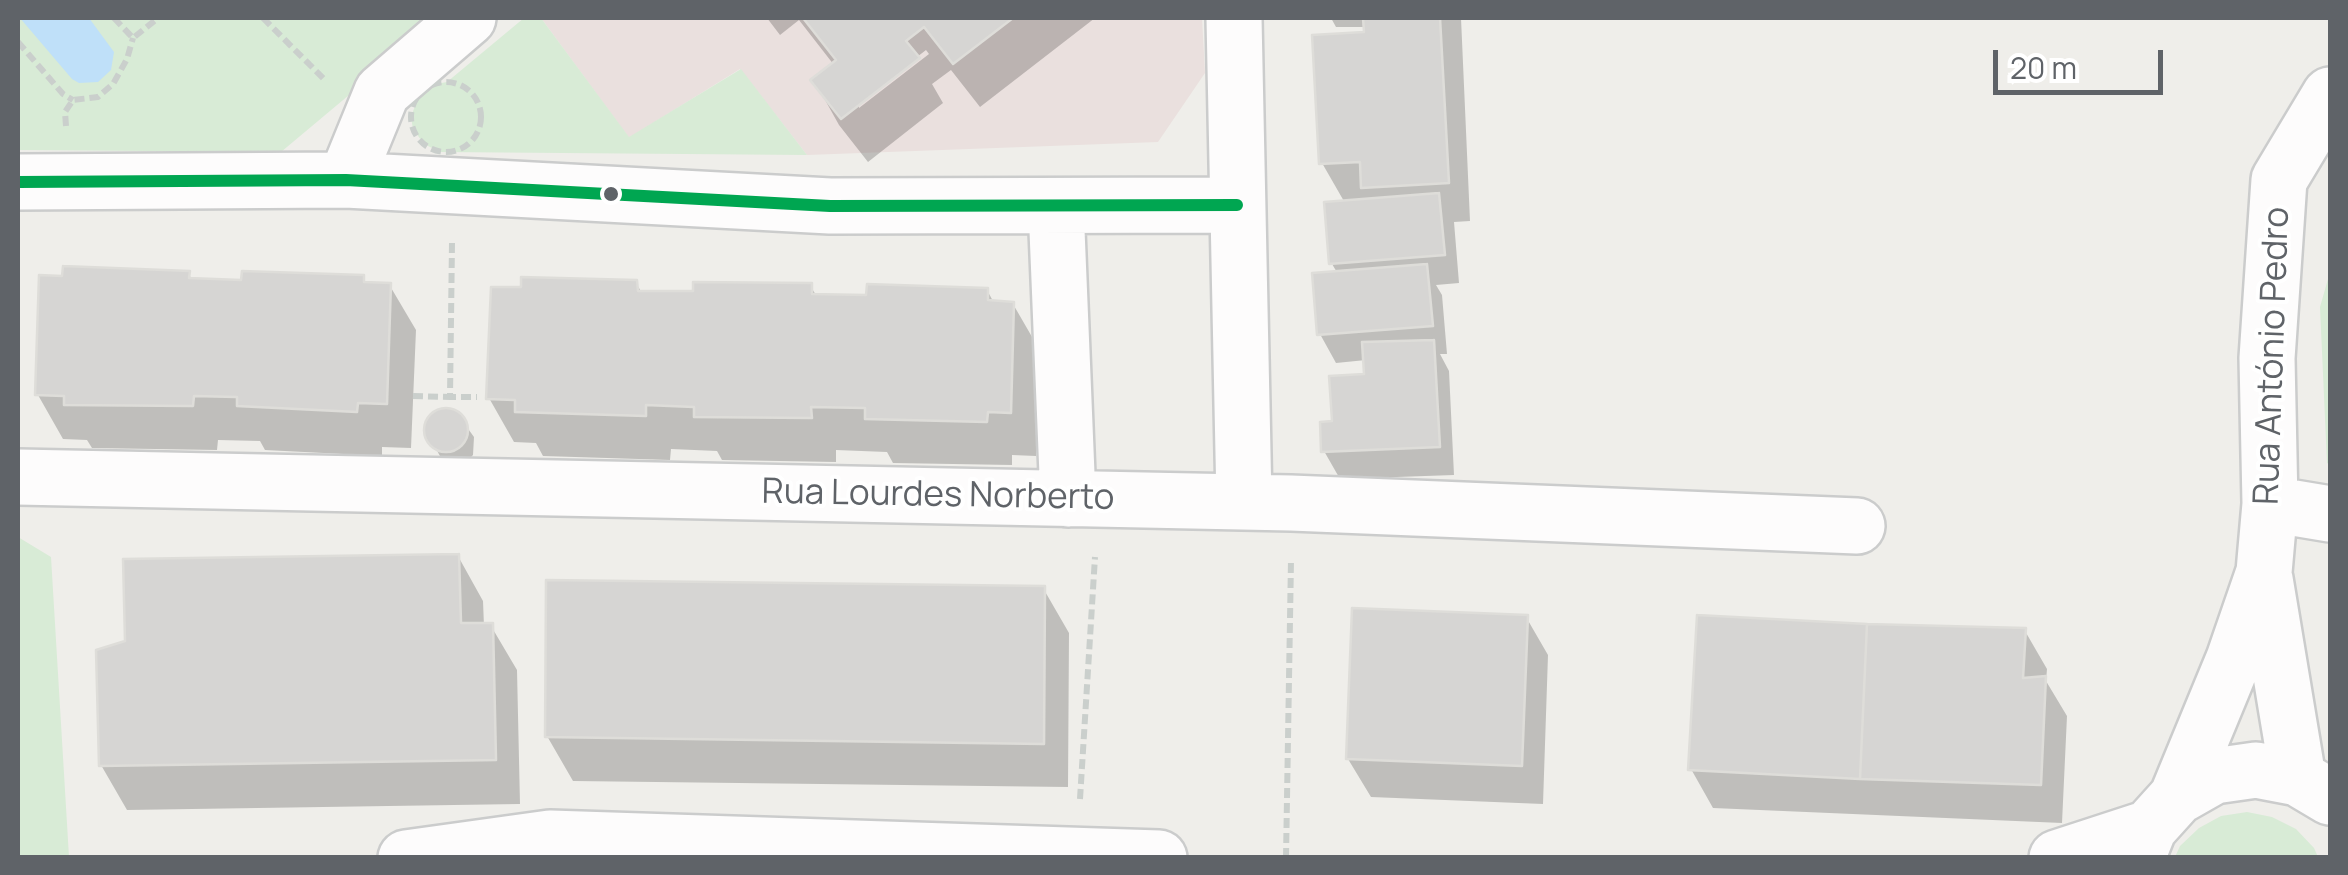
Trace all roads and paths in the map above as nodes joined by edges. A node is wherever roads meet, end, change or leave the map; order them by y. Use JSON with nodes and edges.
{"nodes":[{"id":1,"x":114,"y":18,"type":"edge"},
{"id":2,"x":158,"y":18,"type":"edge"},
{"id":3,"x":468,"y":18,"type":"edge"},
{"id":4,"x":1234,"y":18,"type":"edge"},
{"id":5,"x":133,"y":38,"type":"junction"},
{"id":6,"x":18,"y":42,"type":"edge"},
{"id":7,"x":2330,"y":95,"type":"edge"},
{"id":8,"x":73,"y":100,"type":"junction"},
{"id":9,"x":66,"y":131,"type":"dead end"},
{"id":10,"x":451,"y":169,"type":"junction"},
{"id":11,"x":346,"y":180,"type":"junction"},
{"id":12,"x":18,"y":182,"type":"edge"},
{"id":13,"x":1238,"y":204,"type":"junction"},
{"id":14,"x":1056,"y":206,"type":"junction"},
{"id":15,"x":413,"y":396,"type":"dead end"},
{"id":16,"x":450,"y":397,"type":"junction"},
{"id":17,"x":477,"y":397,"type":"dead end"},
{"id":18,"x":18,"y":477,"type":"edge"},
{"id":19,"x":1083,"y":499,"type":"junction"},
{"id":20,"x":1268,"y":503,"type":"junction"},
{"id":21,"x":2270,"y":504,"type":"junction"},
{"id":22,"x":2330,"y":514,"type":"edge"},
{"id":23,"x":1858,"y":526,"type":"dead end"},
{"id":24,"x":2264,"y":572,"type":"junction"},
{"id":25,"x":2314,"y":788,"type":"edge"},
{"id":26,"x":2154,"y":828,"type":"edge"},
{"id":27,"x":783,"y":851,"type":"edge"},
{"id":28,"x":1077,"y":855,"type":"junction"},
{"id":29,"x":406,"y":858,"type":"edge"},
{"id":30,"x":1160,"y":858,"type":"edge"},
{"id":31,"x":1286,"y":858,"type":"edge"},
{"id":32,"x":2057,"y":858,"type":"edge"}],
"edges":[{"from":1,"to":5,"type":"path"},
{"from":2,"to":5,"type":"path"},
{"from":3,"to":11,"type":"street"},
{"from":4,"to":13,"type":"street"},
{"from":5,"to":8,"type":"path"},
{"from":6,"to":8,"type":"path"},
{"from":7,"to":21,"type":"street","name":"Rua António Pedro"},
{"from":8,"to":9,"type":"path"},
{"from":10,"to":11,"type":"street"},
{"from":10,"to":14,"type":"street"},
{"from":10,"to":16,"type":"path"},
{"from":11,"to":12,"type":"street"},
{"from":13,"to":14,"type":"street"},
{"from":13,"to":20,"type":"street"},
{"from":14,"to":19,"type":"street"},
{"from":15,"to":16,"type":"path"},
{"from":16,"to":17,"type":"path"},
{"from":18,"to":19,"type":"street","name":"Rua Lourdes Norberto"},
{"from":19,"to":20,"type":"street","name":"Rua Lourdes Norberto"},
{"from":19,"to":28,"type":"path"},
{"from":20,"to":23,"type":"street","name":"Rua Lourdes Norberto"},
{"from":20,"to":31,"type":"path"},
{"from":21,"to":22,"type":"street"},
{"from":21,"to":24,"type":"street","name":"Rua António Pedro"},
{"from":24,"to":25,"type":"street","name":"Rua António Pedro"},
{"from":24,"to":26,"type":"street","name":"Rua António Pedro"},
{"from":25,"to":26,"type":"street"},
{"from":26,"to":32,"type":"street"},
{"from":27,"to":28,"type":"street"},
{"from":27,"to":29,"type":"street"},
{"from":28,"to":30,"type":"street"}]}
